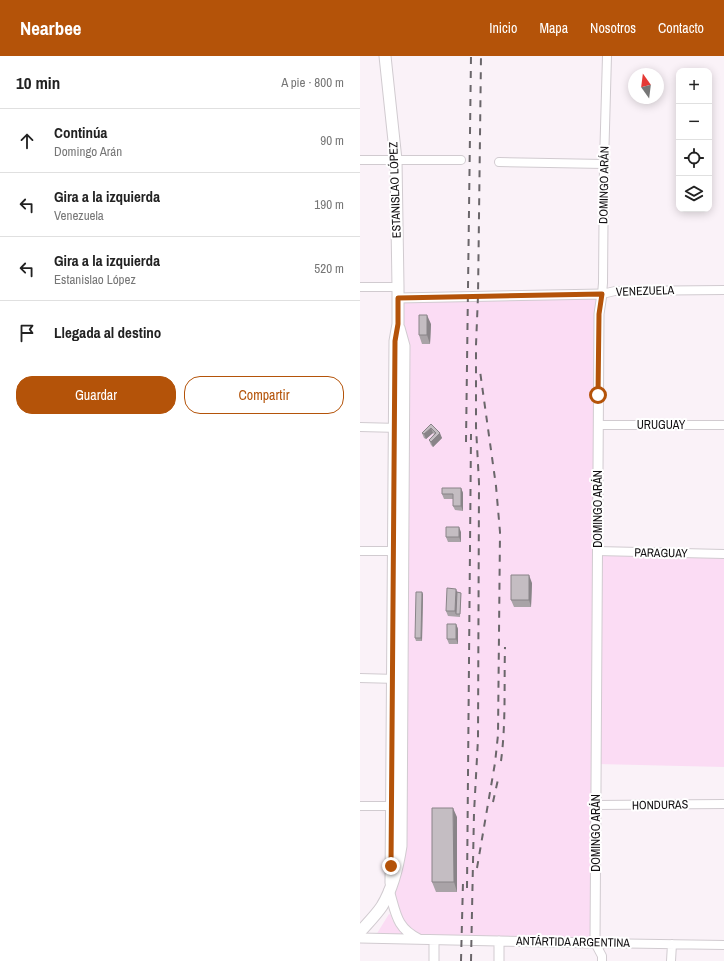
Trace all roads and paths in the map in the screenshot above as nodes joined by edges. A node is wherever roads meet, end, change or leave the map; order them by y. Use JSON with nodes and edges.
{"nodes":[{"id":1,"x":385,"y":56,"type":"edge"},
{"id":2,"x":607,"y":56,"type":"edge"},
{"id":3,"x":360,"y":160,"type":"edge"},
{"id":4,"x":396,"y":160,"type":"junction"},
{"id":5,"x":461,"y":160,"type":"dead end"},
{"id":6,"x":499,"y":162,"type":"dead end"},
{"id":7,"x":604,"y":164,"type":"junction"},
{"id":8,"x":360,"y":287,"type":"edge"},
{"id":9,"x":724,"y":290,"type":"edge"},
{"id":10,"x":398,"y":292,"type":"junction"},
{"id":11,"x":602,"y":294,"type":"junction"},
{"id":12,"x":598,"y":425,"type":"junction"},
{"id":13,"x":724,"y":425,"type":"edge"},
{"id":14,"x":360,"y":427,"type":"edge"},
{"id":15,"x":399,"y":428,"type":"junction"},
{"id":16,"x":360,"y":551,"type":"edge"},
{"id":17,"x":398,"y":551,"type":"junction"},
{"id":18,"x":598,"y":551,"type":"junction"},
{"id":19,"x":724,"y":554,"type":"edge"},
{"id":20,"x":360,"y":678,"type":"edge"},
{"id":21,"x":398,"y":679,"type":"junction"},
{"id":22,"x":724,"y":804,"type":"edge"},
{"id":23,"x":360,"y":806,"type":"edge"},
{"id":24,"x":397,"y":806,"type":"junction"},
{"id":25,"x":596,"y":806,"type":"junction"},
{"id":26,"x":390,"y":887,"type":"junction"},
{"id":27,"x":360,"y":932,"type":"edge"},
{"id":28,"x":360,"y":938,"type":"edge"},
{"id":29,"x":422,"y":940,"type":"junction"},
{"id":30,"x":434,"y":940,"type":"junction"},
{"id":31,"x":499,"y":941,"type":"junction"},
{"id":32,"x":595,"y":943,"type":"junction"},
{"id":33,"x":672,"y":944,"type":"junction"},
{"id":34,"x":724,"y":945,"type":"edge"},
{"id":35,"x":434,"y":961,"type":"edge"},
{"id":36,"x":499,"y":961,"type":"edge"},
{"id":37,"x":602,"y":961,"type":"edge"},
{"id":38,"x":671,"y":961,"type":"edge"}],
"edges":[{"from":1,"to":4,"type":"main road","name":"ESTANISLAO LÓPEZ"},
{"from":2,"to":7,"type":"street","name":"DOMINGO ARÁN"},
{"from":3,"to":4,"type":"street"},
{"from":4,"to":5,"type":"street"},
{"from":4,"to":10,"type":"main road","name":"ESTANISLAO LÓPEZ"},
{"from":6,"to":7,"type":"street"},
{"from":7,"to":11,"type":"street","name":"DOMINGO ARÁN"},
{"from":8,"to":10,"type":"street","name":"VENEZUELA"},
{"from":9,"to":11,"type":"street","name":"VENEZUELA"},
{"from":10,"to":11,"type":"street","name":"VENEZUELA"},
{"from":10,"to":15,"type":"main road","name":"ESTANISLAO LÓPEZ"},
{"from":11,"to":12,"type":"street","name":"DOMINGO ARÁN"},
{"from":12,"to":13,"type":"street","name":"URUGUAY"},
{"from":12,"to":18,"type":"street","name":"DOMINGO ARÁN"},
{"from":14,"to":15,"type":"street"},
{"from":15,"to":17,"type":"main road","name":"ESTANISLAO LÓPEZ"},
{"from":16,"to":17,"type":"street"},
{"from":17,"to":21,"type":"main road","name":"ESTANISLAO LÓPEZ"},
{"from":18,"to":19,"type":"street","name":"PARAGUAY"},
{"from":18,"to":25,"type":"street","name":"DOMINGO ARÁN"},
{"from":20,"to":21,"type":"street"},
{"from":21,"to":24,"type":"main road","name":"ESTANISLAO LÓPEZ"},
{"from":22,"to":25,"type":"street","name":"HONDURAS"},
{"from":23,"to":24,"type":"street"},
{"from":24,"to":26,"type":"main road","name":"ESTANISLAO LÓPEZ"},
{"from":25,"to":32,"type":"street","name":"DOMINGO ARÁN"},
{"from":26,"to":27,"type":"main road","name":"ESTANISLAO LÓPEZ"},
{"from":26,"to":29,"type":"street"},
{"from":28,"to":29,"type":"street","name":"ANTÁRTIDA ARGENTINA"},
{"from":29,"to":30,"type":"street","name":"ANTÁRTIDA ARGENTINA"},
{"from":30,"to":31,"type":"street","name":"ANTÁRTIDA ARGENTINA"},
{"from":30,"to":35,"type":"street"},
{"from":31,"to":32,"type":"street","name":"ANTÁRTIDA ARGENTINA"},
{"from":31,"to":36,"type":"street"},
{"from":32,"to":33,"type":"street","name":"ANTÁRTIDA ARGENTINA"},
{"from":32,"to":37,"type":"street","name":"DOMINGO ARÁN"},
{"from":33,"to":34,"type":"street","name":"ANTÁRTIDA ARGENTINA"},
{"from":33,"to":38,"type":"street"}]}
